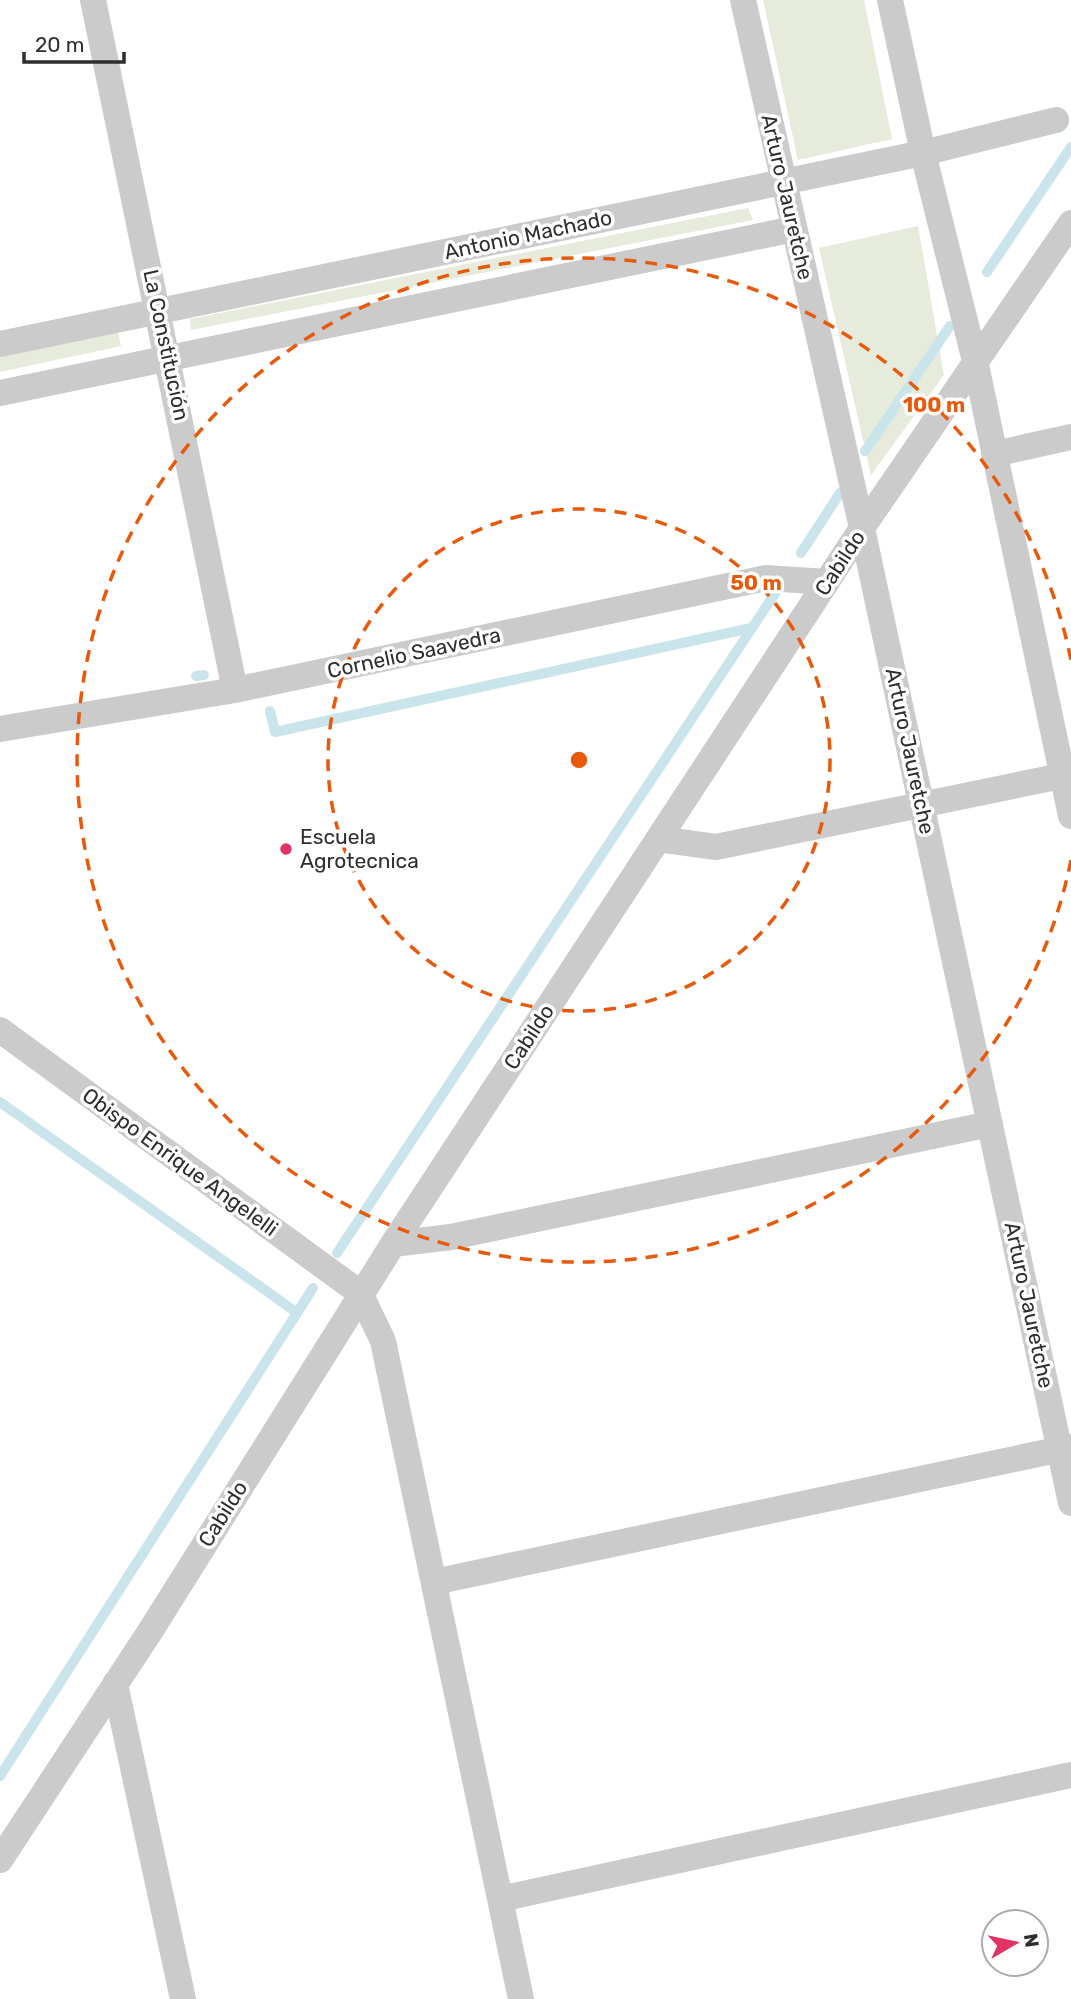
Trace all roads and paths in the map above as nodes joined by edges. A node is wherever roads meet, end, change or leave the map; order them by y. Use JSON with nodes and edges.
{"nodes":[{"id":1,"x":93,"y":0,"type":"edge"},
{"id":2,"x":743,"y":0,"type":"edge"},
{"id":3,"x":890,"y":0,"type":"edge"},
{"id":4,"x":1056,"y":120,"type":"dead end"},
{"id":5,"x":923,"y":153,"type":"junction"},
{"id":6,"x":783,"y":183,"type":"junction"},
{"id":7,"x":1071,"y":223,"type":"edge"},
{"id":8,"x":794,"y":229,"type":"junction"},
{"id":9,"x":159,"y":311,"type":"junction"},
{"id":10,"x":0,"y":344,"type":"edge"},
{"id":11,"x":169,"y":357,"type":"junction"},
{"id":12,"x":976,"y":365,"type":"junction"},
{"id":13,"x":0,"y":393,"type":"edge"},
{"id":14,"x":1071,"y":438,"type":"edge"},
{"id":15,"x":995,"y":454,"type":"junction"},
{"id":16,"x":862,"y":528,"type":"junction"},
{"id":17,"x":827,"y":582,"type":"junction"},
{"id":18,"x":235,"y":690,"type":"junction"},
{"id":19,"x":0,"y":729,"type":"edge"},
{"id":20,"x":1067,"y":775,"type":"edge"},
{"id":21,"x":922,"y":805,"type":"junction"},
{"id":22,"x":1071,"y":816,"type":"edge"},
{"id":23,"x":658,"y":839,"type":"junction"},
{"id":24,"x":0,"y":1030,"type":"edge"},
{"id":25,"x":990,"y":1124,"type":"junction"},
{"id":26,"x":393,"y":1244,"type":"junction"},
{"id":27,"x":360,"y":1293,"type":"junction"},
{"id":28,"x":1065,"y":1448,"type":"edge"},
{"id":29,"x":1071,"y":1503,"type":"edge"},
{"id":30,"x":434,"y":1582,"type":"junction"},
{"id":31,"x":115,"y":1684,"type":"junction"},
{"id":32,"x":1071,"y":1775,"type":"edge"},
{"id":33,"x":0,"y":1860,"type":"edge"},
{"id":34,"x":500,"y":1899,"type":"junction"},
{"id":35,"x":183,"y":1999,"type":"edge"},
{"id":36,"x":521,"y":1999,"type":"edge"}],
"edges":[{"from":1,"to":9,"type":"street","name":"La Constitución"},
{"from":2,"to":6,"type":"street","name":"Arturo Jauretche"},
{"from":3,"to":5,"type":"street"},
{"from":4,"to":5,"type":"street","name":"Antonio Machado"},
{"from":5,"to":6,"type":"street","name":"Antonio Machado"},
{"from":5,"to":12,"type":"street"},
{"from":6,"to":8,"type":"street","name":"Arturo Jauretche"},
{"from":6,"to":9,"type":"street","name":"Antonio Machado"},
{"from":7,"to":12,"type":"street","name":"Cabildo"},
{"from":8,"to":11,"type":"street"},
{"from":8,"to":16,"type":"street","name":"Arturo Jauretche"},
{"from":9,"to":10,"type":"street","name":"Antonio Machado"},
{"from":9,"to":11,"type":"street","name":"La Constitución"},
{"from":11,"to":13,"type":"street"},
{"from":11,"to":18,"type":"street","name":"La Constitución"},
{"from":12,"to":15,"type":"street"},
{"from":12,"to":16,"type":"street","name":"Cabildo"},
{"from":14,"to":15,"type":"street"},
{"from":15,"to":20,"type":"street"},
{"from":16,"to":17,"type":"street","name":"Cabildo"},
{"from":16,"to":21,"type":"street","name":"Arturo Jauretche"},
{"from":17,"to":18,"type":"street","name":"Cornelio Saavedra"},
{"from":17,"to":23,"type":"street","name":"Cabildo"},
{"from":18,"to":19,"type":"street","name":"Cornelio Saavedra"},
{"from":20,"to":21,"type":"street"},
{"from":20,"to":22,"type":"street"},
{"from":21,"to":23,"type":"street"},
{"from":21,"to":25,"type":"street","name":"Arturo Jauretche"},
{"from":23,"to":26,"type":"street","name":"Cabildo"},
{"from":24,"to":27,"type":"street","name":"Obispo Enrique Angelelli"},
{"from":25,"to":26,"type":"street"},
{"from":25,"to":28,"type":"street","name":"Arturo Jauretche"},
{"from":26,"to":27,"type":"street","name":"Cabildo"},
{"from":27,"to":30,"type":"street"},
{"from":27,"to":31,"type":"street","name":"Cabildo"},
{"from":28,"to":29,"type":"street","name":"Arturo Jauretche"},
{"from":28,"to":30,"type":"street"},
{"from":30,"to":34,"type":"street"},
{"from":31,"to":33,"type":"street","name":"Cabildo"},
{"from":31,"to":35,"type":"street"},
{"from":32,"to":34,"type":"street"},
{"from":34,"to":36,"type":"street"}]}
